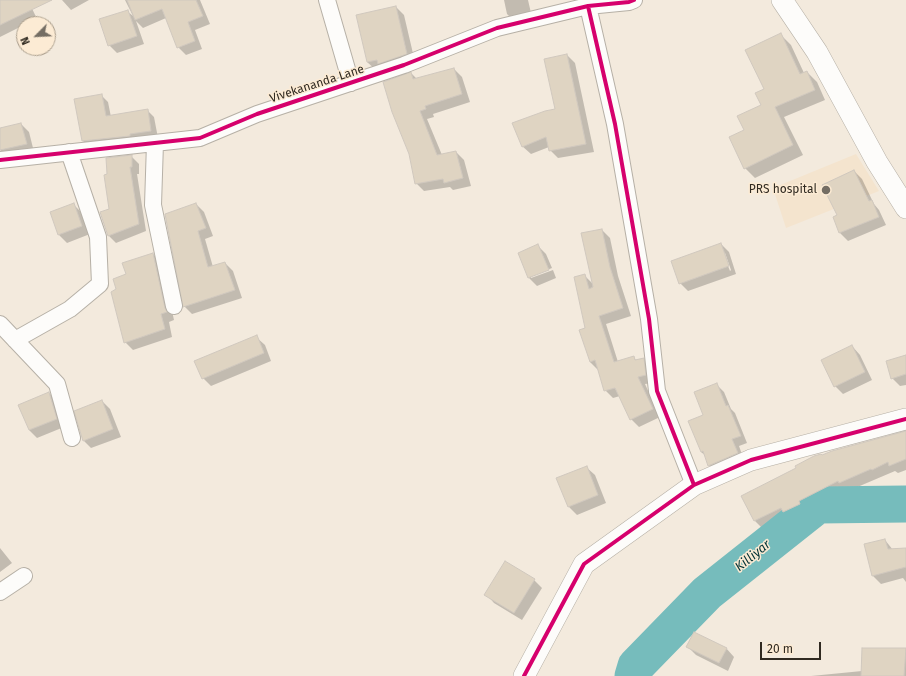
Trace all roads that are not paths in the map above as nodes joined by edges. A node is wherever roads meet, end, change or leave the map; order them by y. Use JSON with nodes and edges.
{"nodes":[{"id":1,"x":327,"y":0,"type":"edge"},
{"id":2,"x":634,"y":0,"type":"edge"},
{"id":3,"x":782,"y":0,"type":"edge"},
{"id":4,"x":588,"y":6,"type":"junction"},
{"id":5,"x":351,"y":83,"type":"junction"},
{"id":6,"x":155,"y":143,"type":"junction"},
{"id":7,"x":69,"y":152,"type":"junction"},
{"id":8,"x":0,"y":160,"type":"edge"},
{"id":9,"x":906,"y":208,"type":"edge"},
{"id":10,"x":174,"y":306,"type":"dead end"},
{"id":11,"x":0,"y":324,"type":"edge"},
{"id":12,"x":15,"y":340,"type":"junction"},
{"id":13,"x":906,"y":419,"type":"edge"},
{"id":14,"x":72,"y":438,"type":"dead end"},
{"id":15,"x":694,"y":485,"type":"junction"},
{"id":16,"x":24,"y":576,"type":"dead end"},
{"id":17,"x":0,"y":592,"type":"edge"},
{"id":18,"x":524,"y":676,"type":"edge"}],
"edges":[{"from":1,"to":5,"type":"street"},
{"from":2,"to":4,"type":"street","name":"Vivekananda Lane"},
{"from":3,"to":9,"type":"street"},
{"from":4,"to":5,"type":"street","name":"Vivekananda Lane"},
{"from":4,"to":15,"type":"street"},
{"from":5,"to":6,"type":"street","name":"Vivekananda Lane"},
{"from":6,"to":7,"type":"street","name":"Vivekananda Lane"},
{"from":6,"to":10,"type":"street"},
{"from":7,"to":8,"type":"street","name":"Vivekananda Lane"},
{"from":7,"to":12,"type":"street"},
{"from":11,"to":12,"type":"street"},
{"from":12,"to":14,"type":"street"},
{"from":13,"to":15,"type":"street"},
{"from":15,"to":18,"type":"street"},
{"from":16,"to":17,"type":"street"}]}
